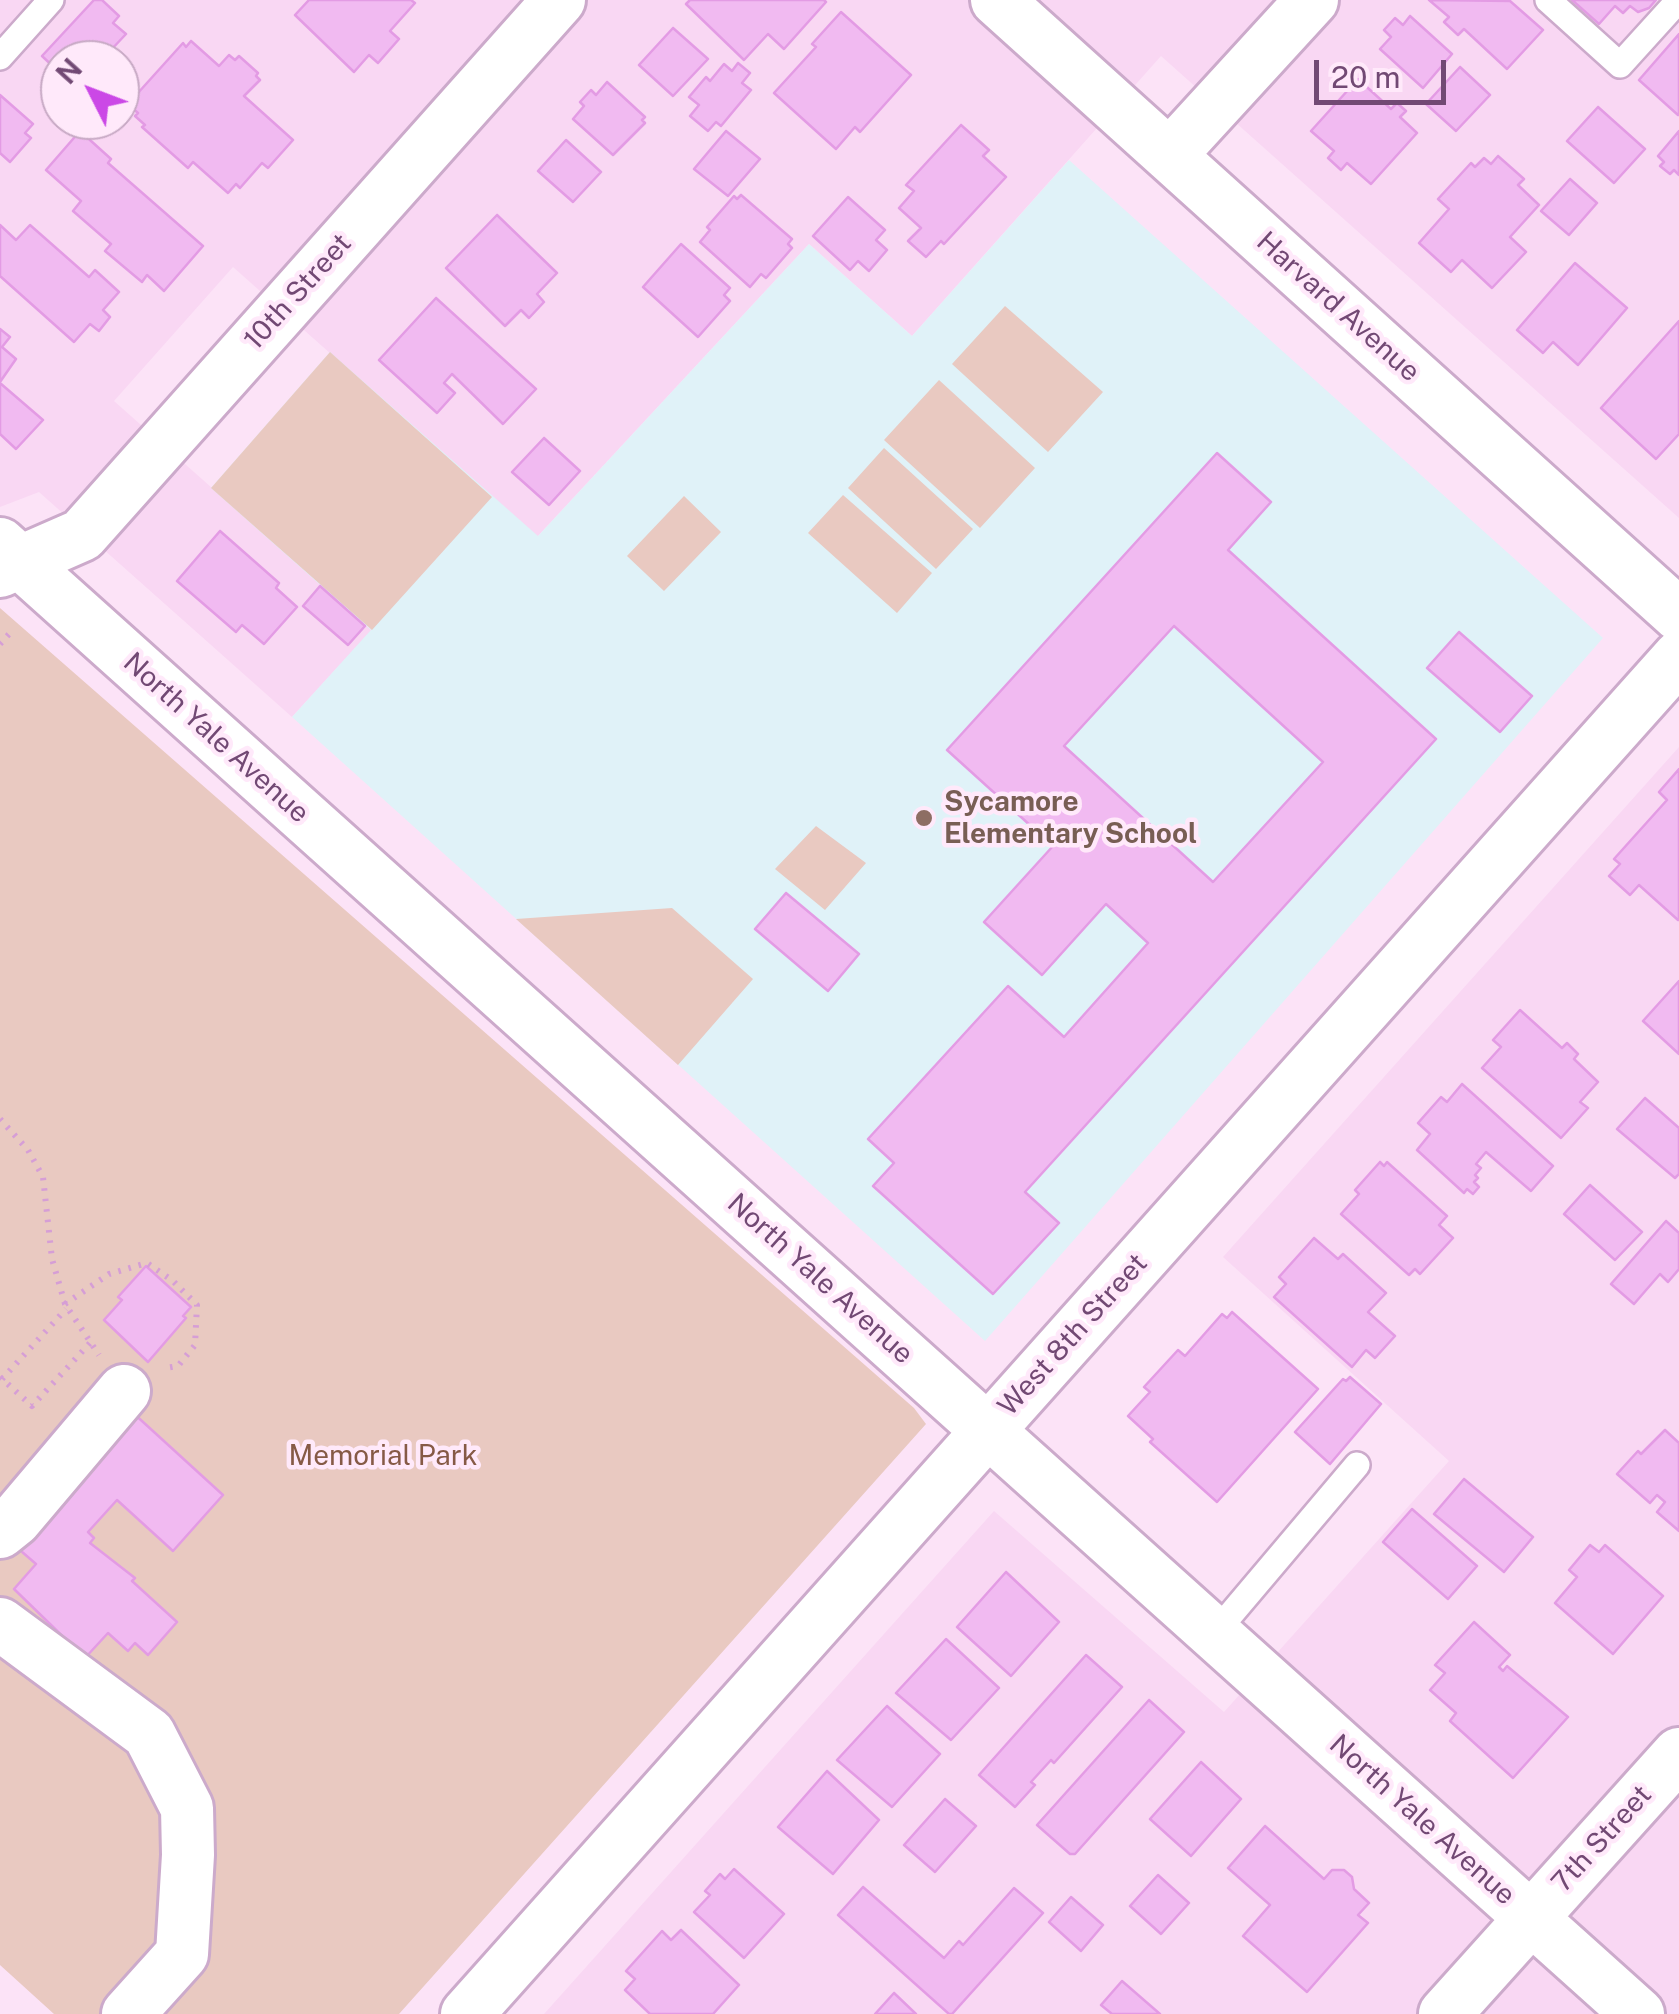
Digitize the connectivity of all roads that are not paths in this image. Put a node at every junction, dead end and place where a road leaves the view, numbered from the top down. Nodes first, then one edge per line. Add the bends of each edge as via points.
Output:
1 (51, 0) edge
2 (559, 0) edge
3 (996, 0) edge
4 (1312, 0) edge
5 (1548, 0) edge
6 (1679, 0) edge
7 (0, 57) edge
8 (1170, 155) junction
9 (7, 559) edge
10 (1679, 615) edge
11 (1679, 657) edge
12 (124, 1391) road end
13 (989, 1429) junction
14 (1357, 1466) dead end
15 (0, 1532) edge
16 (0, 1624) edge
17 (1215, 1633) junction
18 (1679, 1754) edge
19 (1532, 1918) junction
20 (128, 2014) edge
21 (467, 2014) edge
22 (1446, 2014) edge
23 (1638, 2014) edge

1 - 7 lane
2 - 9 street, 10th Street via 82,535
3 - 8 street, Harvard Avenue
4 - 8 street
5 - 6 lane via 1620,65
8 - 10 street, Harvard Avenue
9 - 13 street, North Yale Avenue
11 - 13 street, West 8th Street
12 - 15 street
13 - 17 street, North Yale Avenue
13 - 21 street, West 8th Street
14 - 17 lane
16 - 20 street via 149,1734 187,1808 182,1954
17 - 19 street, North Yale Avenue
18 - 19 street, 7th Street
19 - 22 street, 7th Street
19 - 23 street, North Yale Avenue

